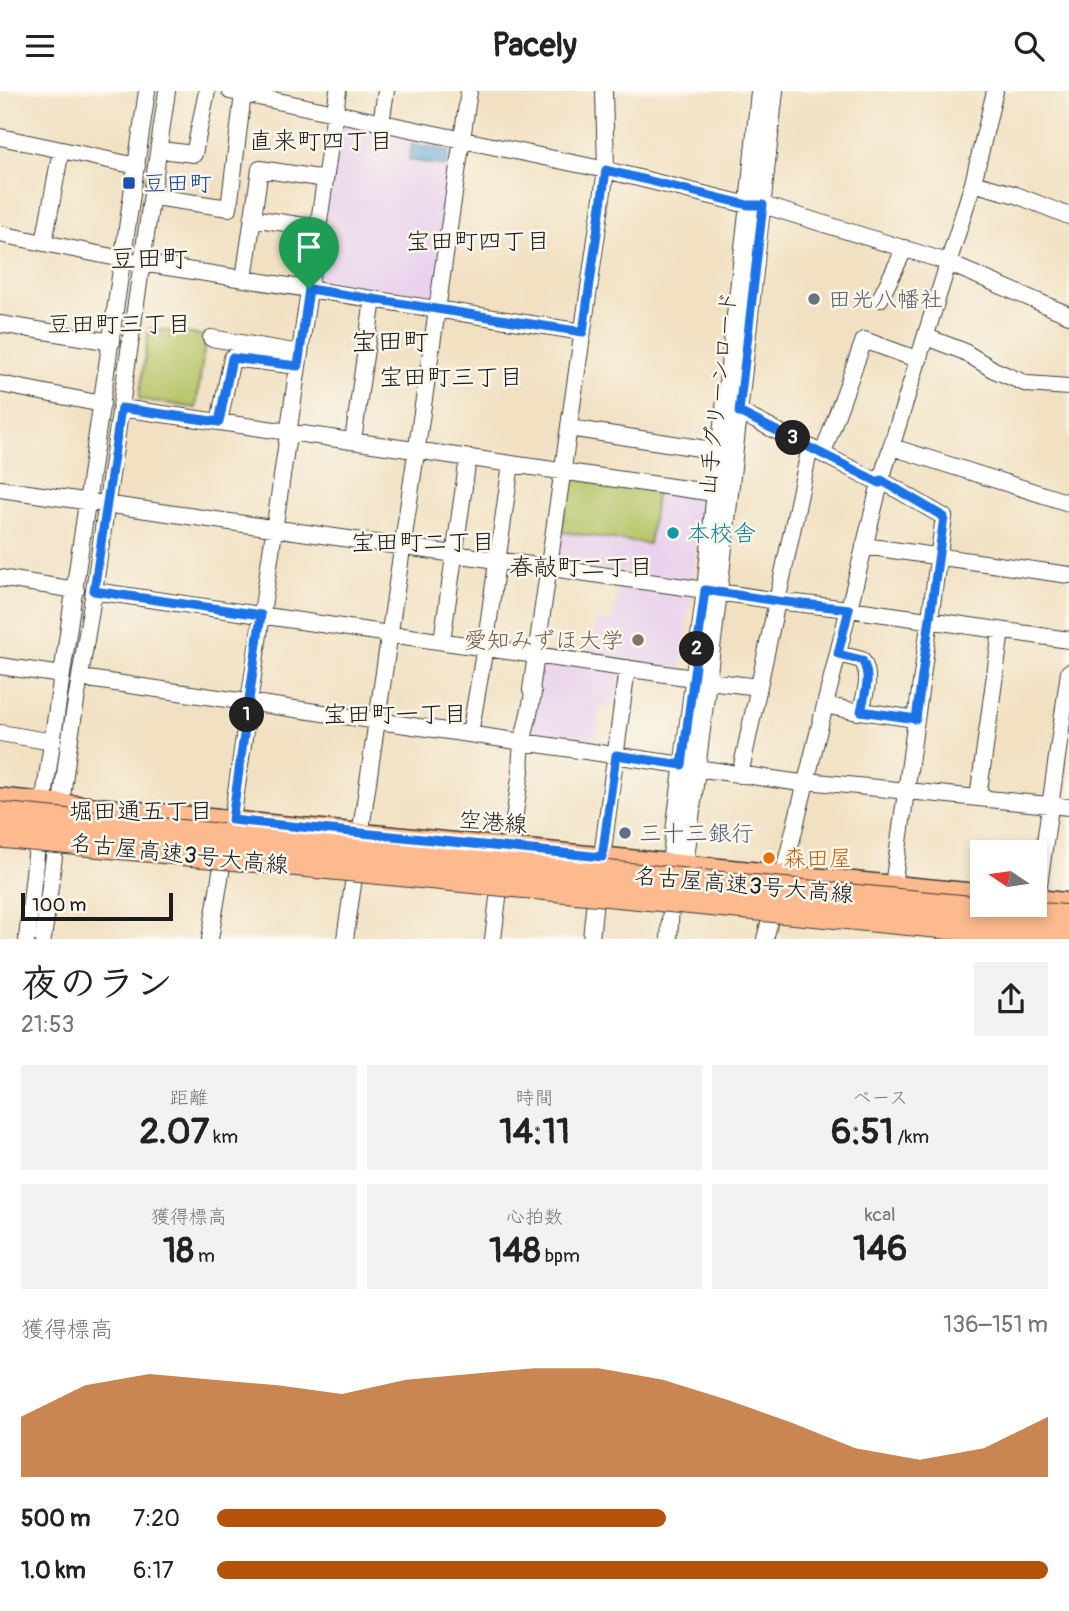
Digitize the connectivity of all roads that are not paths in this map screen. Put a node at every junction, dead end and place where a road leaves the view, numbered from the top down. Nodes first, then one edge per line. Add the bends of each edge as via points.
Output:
1 (148, 91) edge
2 (167, 91) edge
3 (207, 91) edge
4 (338, 91) edge
5 (386, 91) edge
6 (469, 91) edge
7 (604, 91) edge
8 (759, 91) edge
9 (775, 91) edge
10 (995, 91) edge
11 (237, 92) edge
12 (335, 113) junction
13 (381, 123) junction
14 (0, 137) edge
15 (462, 141) junction
16 (61, 150) junction
17 (169, 151) dead end
18 (137, 166) junction
19 (606, 170) junction
20 (325, 179) junction
21 (973, 183) junction
22 (161, 198) dead end
23 (755, 205) junction
24 (1069, 216) edge
25 (252, 218) junction
26 (318, 228) junction
27 (0, 234) edge
28 (44, 243) junction
29 (905, 248) junction
30 (123, 260) junction
31 (142, 263) junction
32 (948, 264) junction
33 (244, 279) junction
34 (309, 289) junction
35 (373, 299) junction
36 (880, 299) dead end
37 (438, 309) junction
38 (1069, 315) edge
39 (0, 324) edge
40 (583, 332) junction
41 (926, 337) junction
42 (211, 338) dead end
43 (112, 342) junction
44 (299, 360) junction
45 (919, 360) junction
46 (0, 384) edge
47 (1069, 387) edge
48 (102, 404) junction
49 (121, 408) junction
50 (739, 412) junction
51 (219, 422) junction
52 (569, 428) junction
53 (288, 432) junction
54 (353, 441) junction
55 (892, 447) junction
56 (417, 450) junction
57 (817, 450) junction
58 (719, 451) junction
59 (468, 458) junction
60 (511, 464) junction
61 (563, 471) junction
62 (881, 482) junction
63 (0, 489) edge
64 (714, 493) junction
65 (88, 502) junction
66 (1069, 503) edge
67 (106, 505) junction
68 (274, 529) junction
69 (864, 546) junction
70 (403, 547) junction
71 (454, 554) junction
72 (939, 557) junction
73 (498, 560) junction
74 (549, 568) junction
75 (1069, 575) edge
76 (0, 578) edge
77 (76, 590) junction
78 (94, 591) junction
79 (712, 591) junction
80 (777, 601) junction
81 (849, 609) junction
82 (261, 615) junction
83 (930, 621) junction
84 (1002, 631) junction
85 (390, 634) junction
86 (1069, 640) edge
87 (442, 641) junction
88 (485, 647) junction
89 (536, 654) junction
90 (838, 654) junction
91 (0, 666) edge
92 (626, 668) junction
93 (1069, 672) edge
94 (62, 675) junction
95 (80, 678) junction
96 (701, 680) junction
97 (759, 687) junction
98 (249, 703) junction
99 (825, 705) junction
100 (861, 711) junction
101 (916, 719) junction
102 (378, 722) junction
103 (0, 733) edge
104 (470, 734) junction
105 (524, 741) junction
106 (53, 742) junction
107 (616, 755) junction
108 (689, 767) junction
109 (740, 775) junction
110 (807, 781) junction
111 (907, 792) junction
112 (0, 798) edge
113 (978, 798) junction
114 (52, 803) junction
115 (1050, 806) junction
116 (1069, 807) edge
117 (0, 814) edge
118 (232, 820) junction
119 (0, 827) edge
120 (361, 834) junction
121 (0, 836) edge
122 (1045, 840) edge
123 (0, 843) edge
124 (46, 847) junction
125 (510, 848) junction
126 (602, 857) junction
127 (677, 864) junction
128 (222, 866) junction
129 (783, 875) junction
130 (353, 877) junction
131 (893, 887) junction
132 (499, 890) junction
133 (970, 893) edge
134 (607, 900) junction
135 (1047, 900) edge
136 (1069, 902) edge
137 (671, 906) junction
138 (771, 916) junction
139 (1069, 917) edge
140 (888, 934) edge
141 (27, 939) edge
142 (43, 939) edge
143 (210, 939) edge
144 (345, 939) edge
145 (494, 939) edge
146 (591, 939) edge
147 (669, 939) edge
148 (765, 939) edge
149 (1007, 939) edge
150 (1069, 939) edge

1 - 18 street
2 - 31 street
3 - 17 street via 194,154
4 - 12 street
5 - 13 street
6 - 15 street
7 - 19 street
8 - 23 street, 山手グリーンロード
9 - 23 street, 山手グリーンロード
10 - 21 street
11 - 12 street
11 - 22 street via 229,208
12 - 13 street
12 - 20 street
13 - 15 street
14 - 16 street
15 - 19 street
15 - 37 street
16 - 18 street
16 - 28 street
18 - 30 street
19 - 23 street
19 - 40 street
20 - 25 street via 260,169
20 - 26 street
21 - 24 street
21 - 32 street
23 - 29 street
23 - 50 street, 山手グリーンロード
23 - 58 street, 山手グリーンロード
25 - 26 street
25 - 33 street
26 - 34 street
27 - 28 street
28 - 30 street
29 - 32 street
29 - 36 street
30 - 31 street
30 - 43 street
31 - 33 street
31 - 49 street
32 - 38 street
32 - 41 street
33 - 34 street
34 - 35 street
34 - 44 street
35 - 37 street
35 - 54 street
37 - 40 street
37 - 56 street
39 - 43 street
40 - 52 street
41 - 45 street
41 - 47 street via 1027,384
42 - 44 street
43 - 48 street
44 - 51 street via 232,358
44 - 53 street
45 - 55 street
45 - 57 street via 864,340
46 - 48 street
48 - 65 street
49 - 51 street
49 - 67 street
50 - 57 street
50 - 79 street, 山手グリーンロード
51 - 53 street
52 - 58 street
52 - 61 street
53 - 54 street
53 - 68 street
54 - 56 street
55 - 62 street
55 - 66 street
56 - 59 street
56 - 70 street
57 - 62 street
57 - 80 street
58 - 64 street, 山手グリーンロード
59 - 60 street
59 - 71 street
60 - 61 street
60 - 73 street
61 - 64 street
61 - 74 street
62 - 69 street
62 - 72 street via 944,517
63 - 65 street
64 - 79 street, 山手グリーンロード
65 - 67 street
65 - 77 street
67 - 68 street
67 - 78 street
68 - 70 street
68 - 82 street
69 - 72 street
69 - 81 street
70 - 71 street
70 - 85 street
71 - 73 street
71 - 87 street
72 - 75 street
72 - 83 street
73 - 74 street
73 - 88 street
74 - 79 street
74 - 89 street
76 - 77 street
77 - 94 street
78 - 82 street
78 - 95 street
79 - 80 street
79 - 96 street, 山手グリーンロード
80 - 81 street
80 - 97 street
81 - 83 street
81 - 90 street
82 - 85 street
82 - 98 street
83 - 84 street
83 - 101 street
84 - 86 street
84 - 113 street
85 - 87 street
85 - 102 street
87 - 88 street
88 - 89 street
88 - 104 street
89 - 92 street
89 - 105 street
90 - 99 street
90 - 100 street via 862,660 866,667
91 - 94 street
92 - 96 street
92 - 107 street
93 - 115 street
94 - 106 street
95 - 98 street
95 - 114 street via 69,744
96 - 97 street
96 - 108 street, 山手グリーンロード
97 - 109 street
98 - 102 street
98 - 118 street
99 - 100 street
99 - 110 street
100 - 101 street
101 - 111 street
102 - 104 street
102 - 120 street
103 - 106 street
104 - 105 street
105 - 107 street
105 - 125 street
106 - 114 street
107 - 108 street
107 - 126 street
108 - 109 street
108 - 127 street, 山手グリーンロード
109 - 110 street
110 - 111 street
110 - 129 street
111 - 113 street
111 - 131 street
112 - 114 main road, 空港線
113 - 115 street
114 - 118 main road, 空港線
114 - 124 street
115 - 116 street
115 - 122 street
117 - 139 highway, 名古屋高速3号大高線, bridge
118 - 120 main road, 空港線
119 - 134 highway, bridge via 426,866
120 - 125 main road, 空港線
120 - 130 street
121 - 150 highway, 名古屋高速3号大高線, bridge
123 - 124 main road
124 - 128 main road
124 - 141 street
124 - 142 street
125 - 126 main road, 空港線
126 - 127 main road, 空港線
127 - 129 main road, 空港線
127 - 137 street, 山手グリーンロード
128 - 130 main road
128 - 143 street
129 - 131 main road, 空港線
130 - 132 main road
130 - 144 street
131 - 133 main road, 空港線
132 - 134 main road
132 - 145 street
134 - 137 main road
134 - 146 street
135 - 136 main road
137 - 138 main road
137 - 147 street, 山手グリーンロード
138 - 140 main road
138 - 148 street
140 - 149 main road

